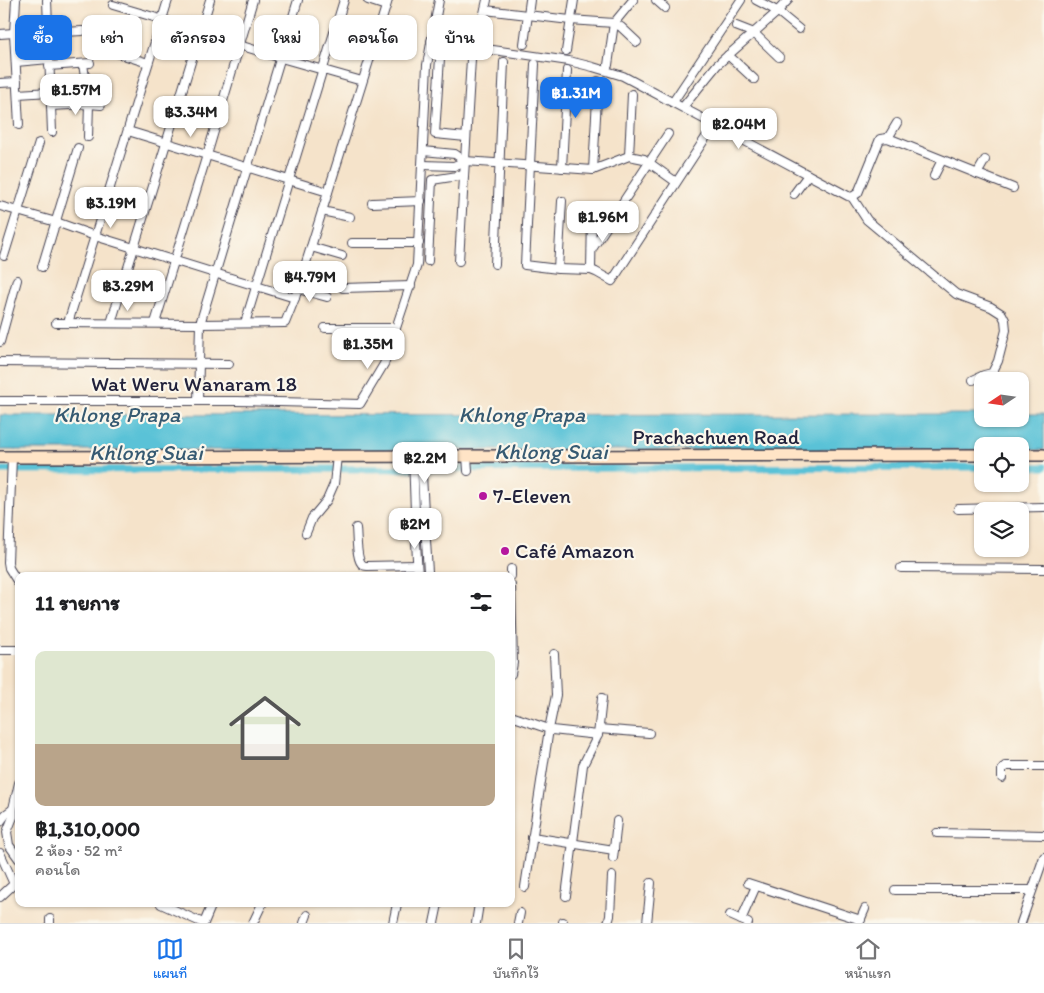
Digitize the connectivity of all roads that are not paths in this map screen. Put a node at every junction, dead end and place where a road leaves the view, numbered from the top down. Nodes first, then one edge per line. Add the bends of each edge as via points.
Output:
1 (16, 0) edge
2 (47, 0) edge
3 (168, 0) edge
4 (210, 0) edge
5 (253, 0) edge
6 (298, 0) edge
7 (344, 0) edge
8 (368, 0) edge
9 (439, 0) edge
10 (487, 0) edge
11 (530, 0) edge
12 (574, 0) edge
13 (632, 0) edge
14 (656, 0) edge
15 (741, 0) edge
16 (756, 0) edge
17 (788, 0) edge
18 (387, 3) edge
19 (113, 5) dead end
20 (665, 8) dead end
21 (485, 10) junction
22 (778, 11) junction
23 (47, 15) edge
24 (164, 15) edge
25 (206, 15) edge
26 (294, 15) edge
27 (436, 15) edge
28 (484, 15) edge
29 (529, 15) junction
30 (152, 17) edge
31 (570, 20) junction
32 (614, 23) junction
33 (736, 26) dead end
34 (244, 29) edge
35 (799, 29) dead end
36 (72, 31) edge
37 (82, 31) dead end
38 (14, 33) junction
39 (0, 34) edge
40 (754, 34) junction
41 (637, 42) dead end
42 (524, 44) dead end
43 (493, 50) edge
44 (152, 51) edge
45 (566, 51) dead end
46 (728, 55) junction
47 (779, 57) dead end
48 (49, 60) edge
49 (139, 60) edge
50 (192, 60) edge
51 (235, 60) edge
52 (280, 60) edge
53 (288, 60) edge
54 (428, 60) edge
55 (440, 60) edge
56 (471, 60) edge
57 (16, 62) junction
58 (504, 62) dead end
59 (49, 63) junction
60 (148, 63) junction
61 (535, 64) dead end
62 (608, 65) dead end
63 (322, 70) junction
64 (567, 70) dead end
65 (754, 79) dead end
66 (362, 81) junction
67 (598, 81) dead end
68 (17, 82) junction
69 (0, 83) edge
70 (50, 92) junction
71 (18, 94) junction
72 (632, 94) dead end
73 (673, 102) junction
74 (89, 104) junction
75 (101, 105) dead end
76 (51, 106) junction
77 (683, 107) junction
78 (897, 123) dead end
79 (19, 125) dead end
80 (128, 130) junction
81 (52, 132) dead end
82 (668, 134) dead end
83 (708, 134) dead end
84 (88, 137) dead end
85 (466, 138) junction
86 (888, 138) junction
87 (39, 143) dead end
88 (167, 143) junction
89 (78, 148) dead end
90 (423, 152) junction
91 (207, 155) junction
92 (629, 156) junction
93 (985, 160) dead end
94 (465, 161) junction
95 (649, 162) junction
96 (499, 164) junction
97 (422, 165) junction
98 (530, 166) junction
99 (247, 168) junction
100 (562, 168) junction
101 (593, 170) junction
102 (976, 174) junction
103 (464, 175) junction
104 (808, 175) junction
105 (288, 180) junction
106 (676, 182) junction
107 (1013, 188) dead end
108 (328, 192) junction
109 (794, 194) dead end
110 (852, 197) junction
111 (421, 201) junction
112 (562, 201) dead end
113 (372, 203) dead end
114 (0, 206) edge
115 (322, 211) junction
116 (18, 212) junction
117 (592, 214) dead end
118 (350, 217) dead end
119 (56, 222) junction
120 (95, 236) junction
121 (352, 243) dead end
122 (418, 243) junction
123 (311, 247) junction
124 (134, 248) junction
125 (592, 250) junction
126 (4, 256) dead end
127 (342, 256) dead end
128 (174, 260) junction
129 (428, 261) dead end
130 (459, 261) dead end
131 (495, 264) dead end
132 (42, 267) dead end
133 (558, 269) junction
134 (591, 270) junction
135 (215, 273) junction
136 (17, 280) dead end
137 (256, 285) junction
138 (411, 286) junction
139 (343, 288) dead end
140 (298, 289) junction
141 (327, 297) dead end
142 (296, 298) junction
143 (3, 321) edge
144 (56, 323) dead end
145 (68, 323) junction
146 (112, 323) junction
147 (245, 323) junction
148 (155, 324) junction
149 (200, 324) junction
150 (325, 328) dead end
151 (396, 328) junction
152 (0, 342) edge
153 (0, 362) edge
154 (198, 364) junction
155 (230, 364) dead end
156 (973, 380) dead end
157 (0, 401) edge
158 (198, 401) junction
159 (974, 455) edge
160 (1029, 455) edge
161 (1044, 455) edge
162 (337, 456) junction
163 (417, 456) junction
164 (467, 458) junction
165 (8, 464) edge
166 (468, 471) dead end
167 (1044, 508) edge
168 (958, 509) dead end
169 (415, 512) dead end
170 (424, 512) dead end
171 (415, 525) dead end
172 (425, 525) dead end
173 (356, 528) dead end
174 (306, 533) dead end
175 (416, 565) junction
176 (901, 568) dead end
177 (1044, 569) edge
178 (417, 572) edge
179 (428, 572) edge
180 (15, 577) edge
181 (0, 650) edge
182 (15, 650) edge
183 (554, 654) dead end
184 (602, 698) dead end
185 (515, 717) edge
186 (549, 729) junction
187 (598, 732) junction
188 (649, 733) dead end
189 (1044, 766) edge
190 (1002, 778) dead end
191 (15, 804) edge
192 (13, 809) junction
193 (617, 821) dead end
194 (0, 822) edge
195 (937, 833) dead end
196 (1044, 835) edge
197 (532, 837) junction
198 (573, 844) junction
199 (0, 853) edge
200 (15, 854) edge
201 (1044, 857) edge
202 (612, 876) dead end
203 (15, 881) edge
204 (1040, 881) edge
205 (651, 883) dead end
206 (15, 884) edge
207 (525, 888) dead end
208 (895, 890) dead end
209 (1032, 890) junction
210 (566, 896) dead end
211 (0, 897) edge
212 (168, 907) edge
213 (211, 907) edge
214 (261, 907) edge
215 (396, 907) edge
216 (437, 907) edge
217 (479, 907) edge
218 (865, 909) dead end
219 (520, 913) dead end
220 (307, 915) dead end
221 (730, 916) dead end
222 (744, 921) edge
223 (860, 921) edge
224 (204, 923) edge
225 (253, 923) edge
226 (304, 923) edge
227 (393, 923) edge
228 (434, 923) edge
229 (476, 923) edge
230 (518, 923) edge
231 (608, 923) edge
232 (647, 923) edge
233 (1021, 923) edge

1 - 38 street
2 - 23 street
3 - 24 street
4 - 25 street
5 - 34 street
6 - 26 street
7 - 63 street
8 - 18 street
9 - 27 street, Wat Weru Wanaram 18
10 - 21 street
11 - 29 street
12 - 31 street
13 - 32 street
14 - 20 street
15 - 73 street
16 - 22 street
17 - 22 street
18 - 66 street
19 - 30 street
21 - 28 street
21 - 29 street
22 - 35 street
22 - 40 street
29 - 31 street
29 - 42 street
31 - 32 street
31 - 45 street
32 - 41 street
32 - 62 street
33 - 40 street
36 - 37 street
38 - 39 street
38 - 57 street
40 - 46 street
40 - 47 street
43 - 73 street via 593,67 623,76
44 - 60 street
46 - 65 street
46 - 77 street
48 - 59 street
49 - 60 street
50 - 88 street
51 - 91 street
52 - 99 street
53 - 63 street
54 - 90 street, Wat Weru Wanaram 18
55 - 85 street via 435,134
56 - 85 street
57 - 59 street
57 - 68 street
58 - 96 street
59 - 70 street
59 - 74 street via 86,64
60 - 80 street
61 - 98 street
63 - 66 street
63 - 105 street
64 - 100 street
66 - 108 street
67 - 101 street
68 - 69 street
68 - 71 street
70 - 71 street
70 - 76 street
71 - 79 street
72 - 92 street
73 - 77 street
74 - 75 street
74 - 76 street
74 - 84 street
76 - 81 street
77 - 104 street
78 - 86 street
80 - 88 street
80 - 120 street
82 - 95 street
83 - 106 street
85 - 94 street
86 - 102 street via 938,169
86 - 110 street via 880,139 858,194
87 - 116 street
88 - 91 street
88 - 124 street
89 - 119 street
90 - 94 street via 455,154
90 - 97 street, Wat Weru Wanaram 18
91 - 99 street
91 - 128 street
92 - 95 street
92 - 101 street
93 - 102 street
94 - 96 street
94 - 97 street via 454,166
94 - 103 street
95 - 106 street
95 - 125 street
96 - 98 street
96 - 131 street
97 - 111 street, Wat Weru Wanaram 18
98 - 100 street
98 - 133 street via 524,265
99 - 105 street
99 - 135 street
100 - 101 street
102 - 107 street
103 - 129 street via 432,180
103 - 130 street
104 - 109 street
104 - 110 street
105 - 108 street
105 - 137 street
106 - 134 street via 612,281
108 - 115 street
110 - 156 street via 867,220 956,294 1002,314 1006,330 998,361 992,373
111 - 113 street
111 - 122 street, Wat Weru Wanaram 18
112 - 133 street
114 - 116 street
115 - 118 street
115 - 123 street
116 - 119 street
116 - 126 street
117 - 125 street
119 - 120 street
119 - 132 street
120 - 124 street
120 - 145 street
121 - 122 street
122 - 138 street, Wat Weru Wanaram 18 via 418,265
123 - 127 street
123 - 140 street
124 - 128 street
124 - 146 street
125 - 134 street
128 - 135 street
128 - 148 street
133 - 134 street
135 - 137 street
135 - 149 street
136 - 143 street
137 - 142 street
137 - 147 street
138 - 139 street
138 - 151 street, Wat Weru Wanaram 18
140 - 141 street
140 - 142 street
142 - 147 street via 285,323
143 - 152 street
144 - 145 street
145 - 146 street
146 - 148 street
147 - 149 street
148 - 149 street
149 - 154 street
150 - 151 street
151 - 158 street, Wat Weru Wanaram 18 via 384,364 360,404
153 - 154 street
154 - 155 street
154 - 158 street
157 - 158 street, Wat Weru Wanaram 18
159 - 164 street, Prachachuen Road
160 - 161 street
162 - 163 street, Prachachuen Road
162 - 165 street, Prachachuen Road
162 - 174 street via 334,484
163 - 164 street, Prachachuen Road
163 - 169 street
163 - 170 street
164 - 166 street
165 - 180 street via 8,562
167 - 168 street
171 - 175 street
172 - 179 street
173 - 175 street via 358,556 363,565
175 - 178 street
176 - 177 street
181 - 182 street
183 - 186 street via 556,694
184 - 187 street
185 - 186 street
186 - 187 street
186 - 197 street
187 - 188 street
187 - 198 street via 583,765
189 - 190 street via 1005,766
191 - 192 street
192 - 194 street
192 - 200 street via 7,839
193 - 198 street via 613,854
195 - 196 street
197 - 198 street
197 - 207 street
198 - 210 street
199 - 203 street
201 - 204 street
202 - 231 street
204 - 209 street
205 - 232 street
206 - 211 street
208 - 209 street
209 - 233 street
212 - 224 street
213 - 224 street
214 - 225 street
215 - 227 street
216 - 228 street
217 - 229 street
218 - 223 street
219 - 230 street
220 - 226 street
221 - 222 street
222 - 223 street via 752,884

